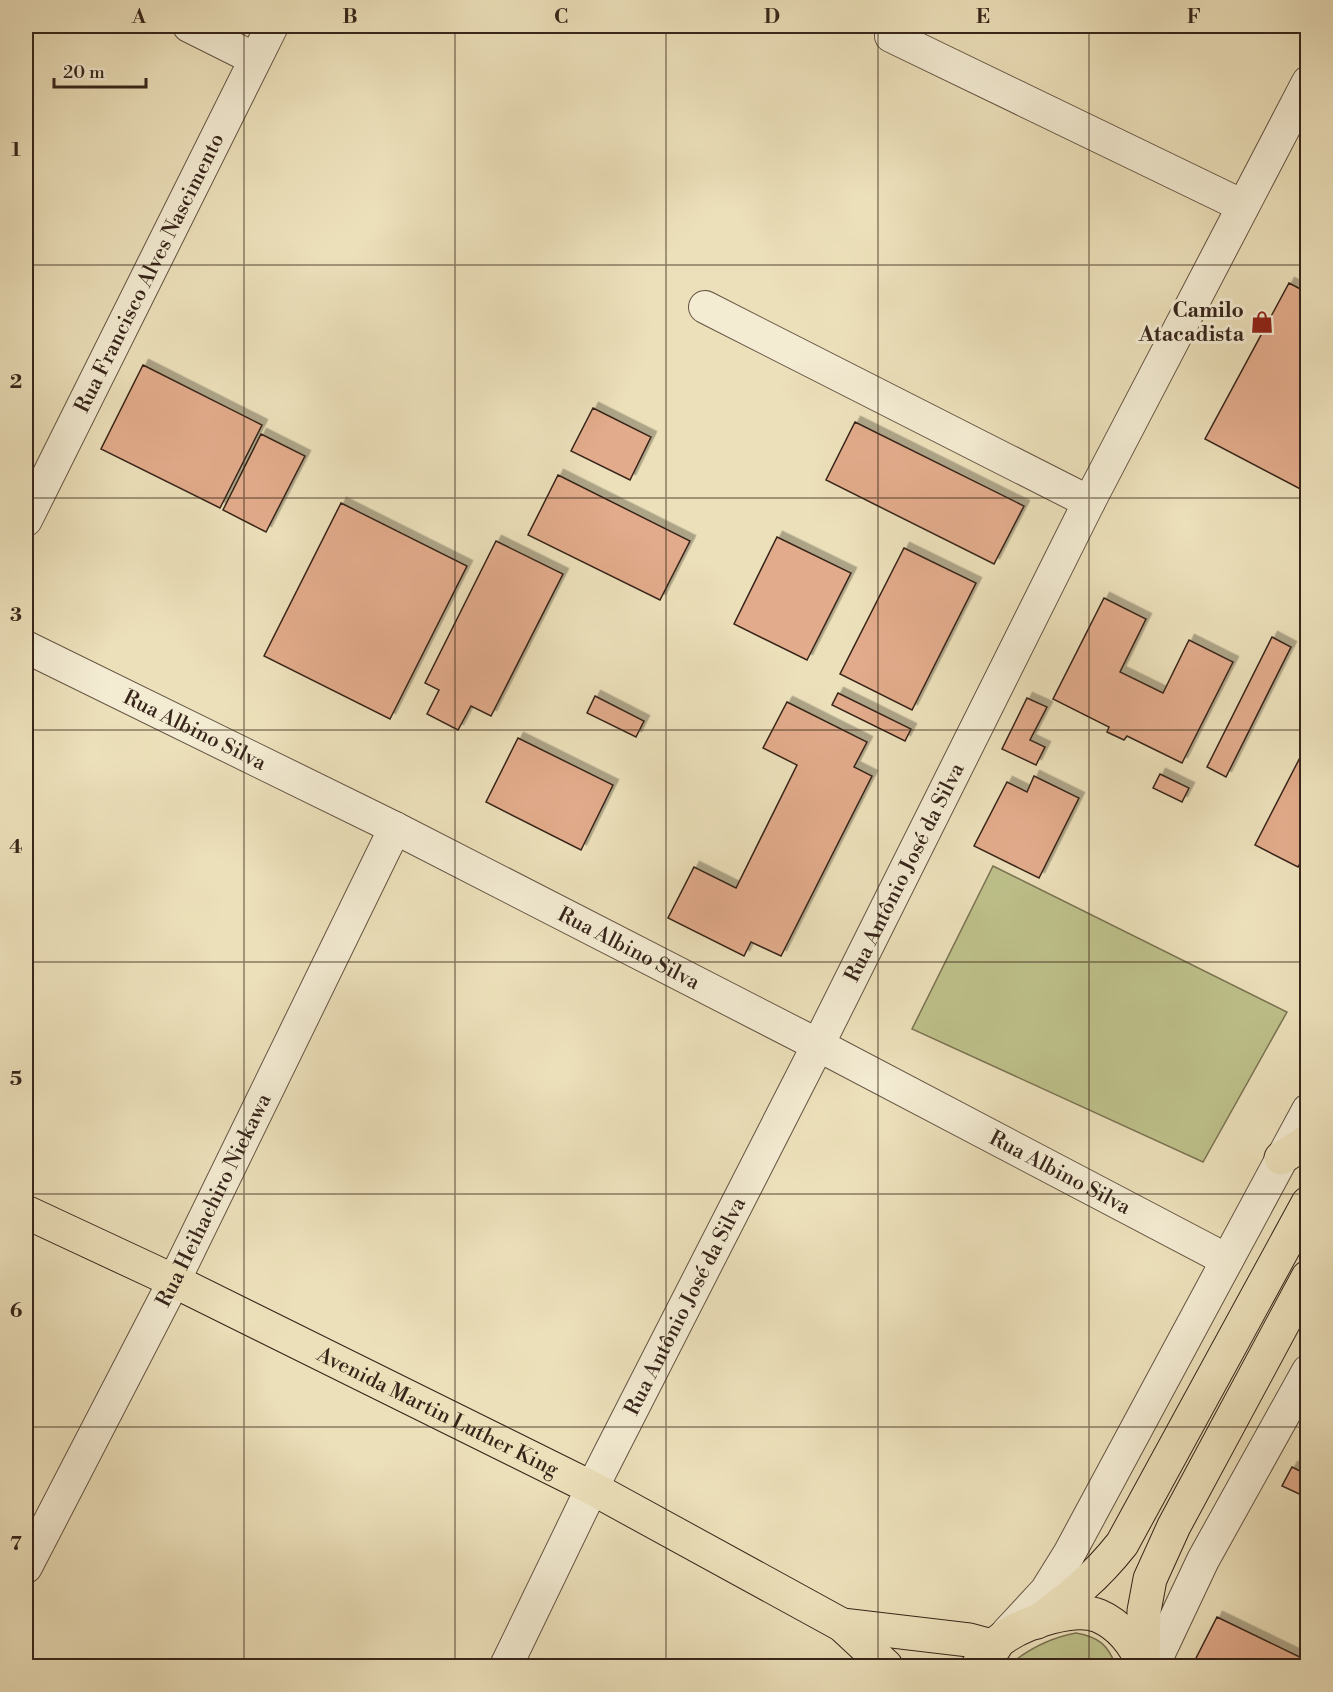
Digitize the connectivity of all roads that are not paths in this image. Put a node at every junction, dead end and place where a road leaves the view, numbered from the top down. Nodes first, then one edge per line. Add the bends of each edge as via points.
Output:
1 (189, 26) edge
2 (272, 26) edge
3 (891, 36) dead end
4 (255, 59) junction
5 (1308, 82) edge
6 (1243, 206) junction
7 (705, 307) dead end
8 (1089, 502) junction
9 (26, 520) edge
10 (26, 647) edge
11 (395, 828) junction
12 (818, 1045) junction
13 (1308, 1110) edge
14 (1294, 1150) edge
15 (1308, 1203) edge
16 (26, 1212) edge
17 (1227, 1260) junction
18 (174, 1281) junction
19 (1305, 1288) edge
20 (1308, 1371) edge
21 (591, 1488) junction
22 (26, 1567) edge
23 (1037, 1622) junction
24 (842, 1625) junction
25 (993, 1650) edge
26 (506, 1666) edge
27 (886, 1666) edge
28 (1147, 1666) edge

1 - 4 street
2 - 4 street, Rua Francisco Alves Nascimento
3 - 6 street
4 - 9 street, Rua Francisco Alves Nascimento
5 - 6 street, Rua Antônio José da Silva
6 - 8 street, Rua Antônio José da Silva
7 - 8 street
8 - 12 street, Rua Antônio José da Silva
10 - 11 street, Rua Albino Silva
11 - 12 street, Rua Albino Silva
11 - 18 street, Rua Heihachiro Niekawa
12 - 17 street, Rua Albino Silva
12 - 21 street, Rua Antônio José da Silva
13 - 14 street
14 - 17 street
15 - 23 main road via 1122,1544 1102,1570
16 - 18 main road, Avenida Martin Luther King
17 - 25 street via 1069,1554 1046,1591
18 - 21 main road, Avenida Martin Luther King
18 - 22 street, Rua Heihachiro Niekawa
19 - 28 main road via 1174,1526 1150,1579 1144,1611
20 - 28 street
21 - 24 main road, Avenida Martin Luther King
21 - 26 street, Rua Antônio José da Silva
23 - 25 main road
23 - 28 main road via 1082,1612 1098,1616 1128,1638
24 - 25 main road via 969,1640
24 - 27 main road

